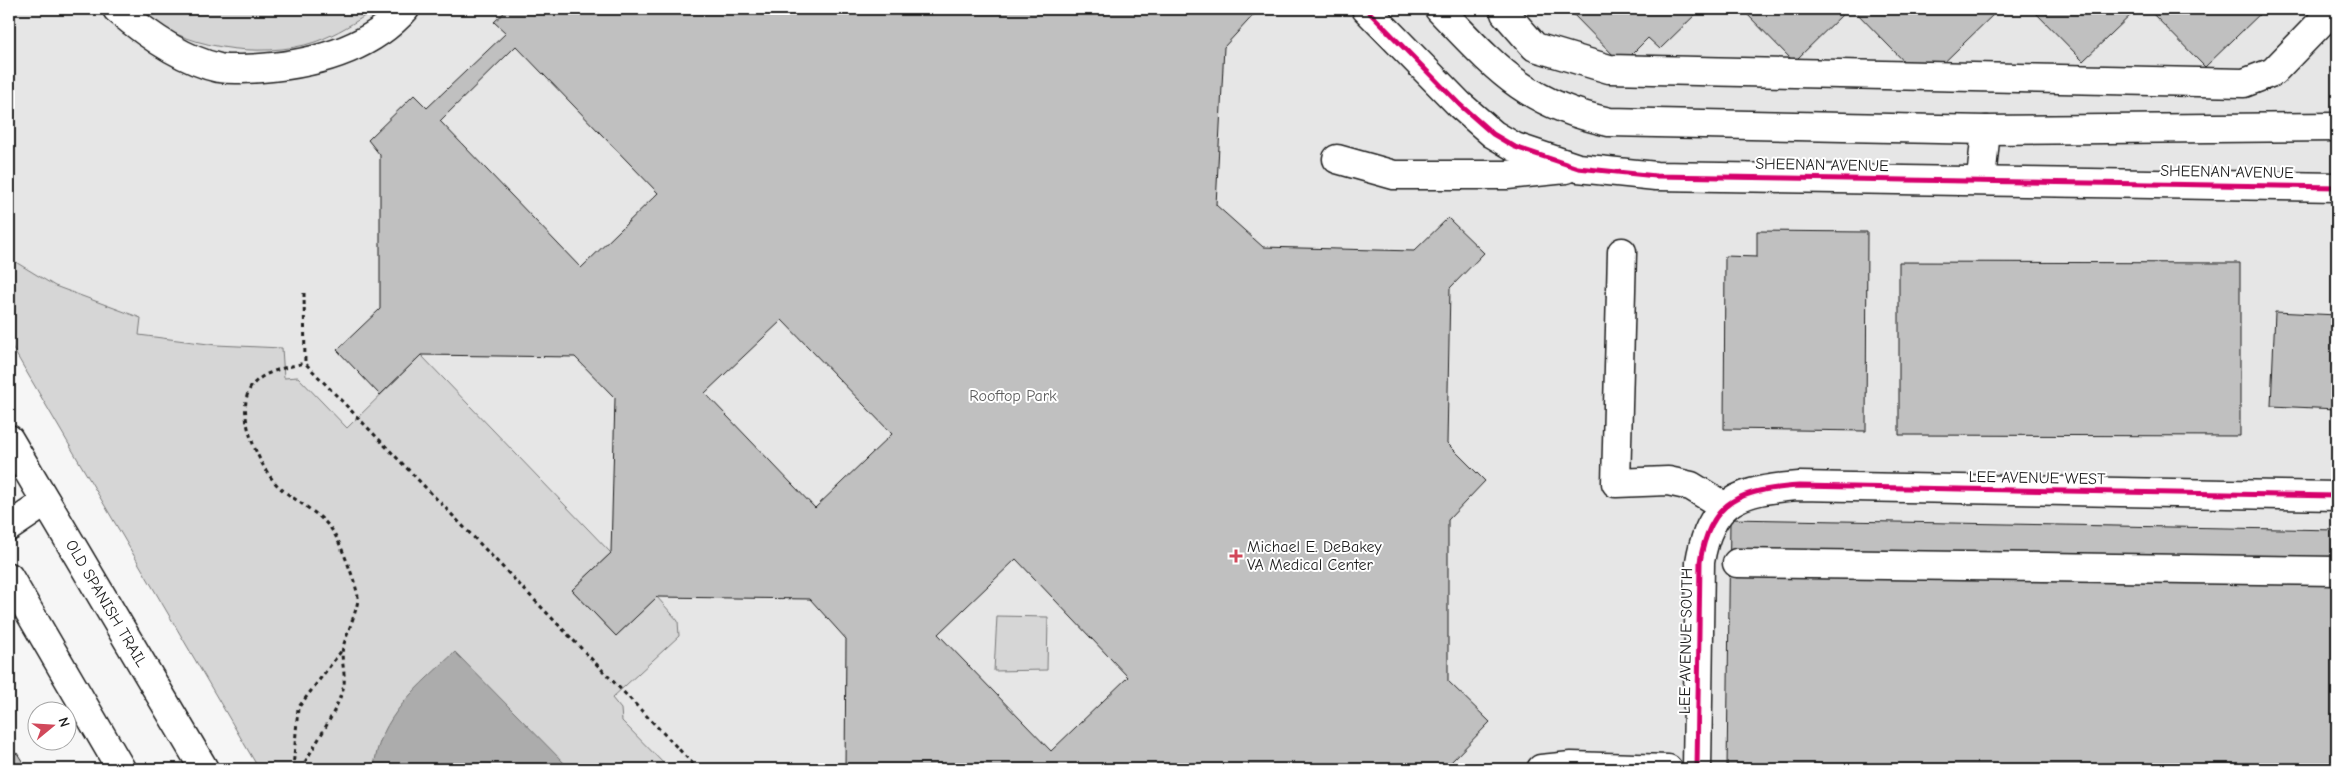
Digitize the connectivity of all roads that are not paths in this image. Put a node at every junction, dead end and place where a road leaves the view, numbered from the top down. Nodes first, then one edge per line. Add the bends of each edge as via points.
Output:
1 (117, 9) edge
2 (405, 9) edge
3 (1366, 9) edge
4 (1439, 9) edge
5 (1504, 9) edge
6 (2334, 9) edge
7 (2337, 127) edge
8 (1986, 130) junction
9 (1337, 159) dead end
10 (1578, 168) junction
11 (1982, 180) junction
12 (2337, 187) edge
13 (1622, 252) dead end
14 (9, 439) edge
15 (2337, 496) edge
16 (46, 502) junction
17 (1731, 502) junction
18 (9, 527) edge
19 (1737, 563) dead end
20 (2337, 571) edge
21 (9, 577) edge
22 (121, 769) edge
23 (204, 769) edge
24 (1540, 769) edge
25 (1668, 769) edge
26 (1697, 769) edge

1 - 2 street via 146,33 176,51 218,68 241,69 331,57 362,43 396,20
3 - 10 street, SHEENAN AVENUE via 1493,134 1515,147
4 - 8 street via 1519,86 1540,99 1585,117 1636,123
5 - 6 street via 1536,47 1609,69 2244,83 2273,72
7 - 8 street
8 - 11 street
9 - 10 street via 1394,175 1506,175
10 - 11 street, SHEENAN AVENUE via 1656,176
11 - 12 street, SHEENAN AVENUE
13 - 17 street via 1616,483 1668,481 1691,486
14 - 16 street, OLD SPANISH TRAIL
15 - 17 street, LEE AVENUE WEST via 1799,486 1770,488
16 - 18 street
16 - 23 street, OLD SPANISH TRAIL
17 - 26 street, LEE AVENUE SOUTH via 1710,523 1700,562
19 - 20 street
21 - 22 street
24 - 25 street via 1555,766

